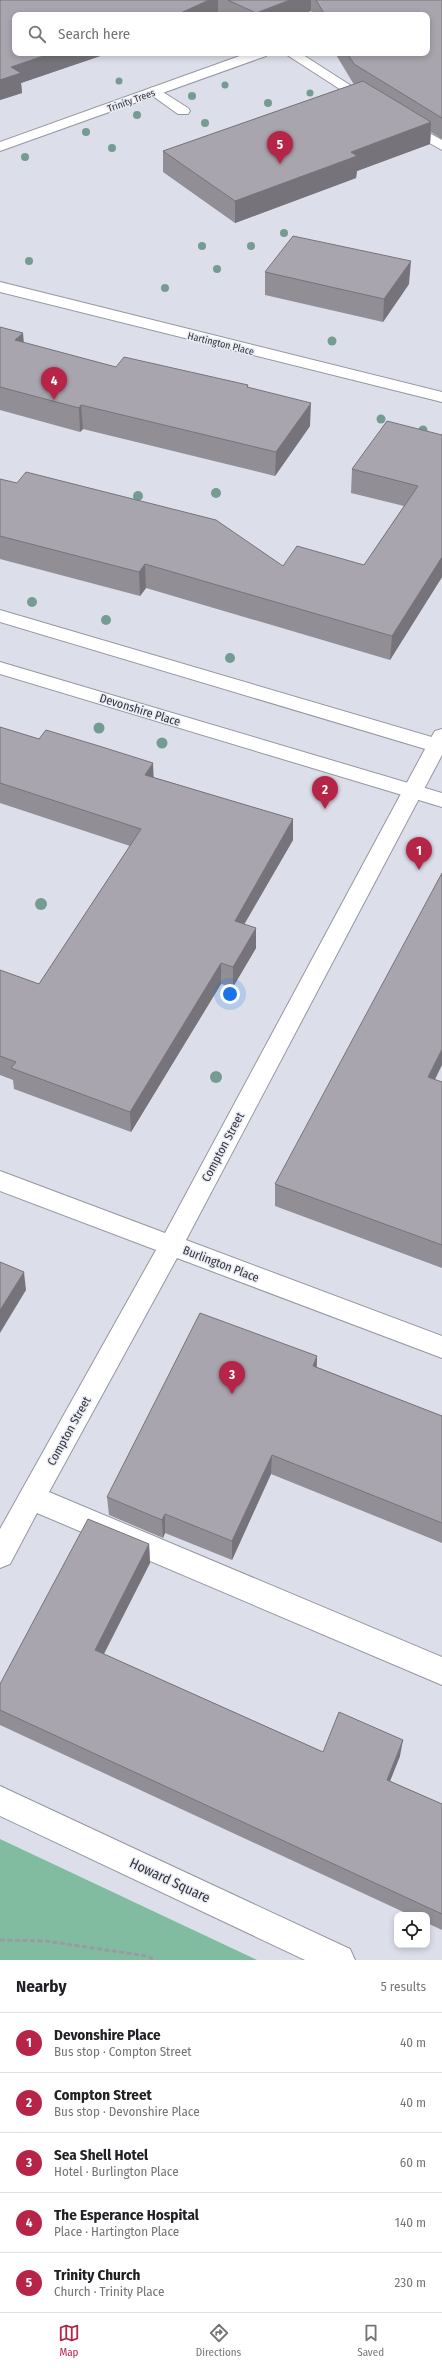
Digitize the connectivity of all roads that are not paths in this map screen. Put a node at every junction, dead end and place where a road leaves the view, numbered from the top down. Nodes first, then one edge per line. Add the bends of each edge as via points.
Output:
1 (253, 56) edge
2 (296, 56) edge
3 (155, 91) junction
4 (183, 110) dead end
5 (442, 146) edge
6 (0, 147) edge
7 (0, 287) edge
8 (442, 397) edge
9 (0, 616) edge
10 (0, 668) edge
11 (440, 743) edge
12 (412, 791) junction
13 (442, 800) edge
14 (0, 1181) edge
15 (171, 1245) junction
16 (442, 1347) edge
17 (32, 1498) junction
18 (0, 1555) edge
19 (442, 1671) edge
20 (0, 1801) edge
21 (340, 1960) edge

1 - 3 street, Trinity Trees
2 - 5 street
3 - 4 street
3 - 6 street, Trinity Trees
7 - 8 street, Hartington Place
9 - 11 street
10 - 12 street, Devonshire Place
11 - 12 street, Compton Street
12 - 13 street, Devonshire Place
12 - 15 street, Compton Street
14 - 15 street, Burlington Place
15 - 16 street, Burlington Place
15 - 17 street, Compton Street
17 - 18 street, Compton Street
17 - 19 street
20 - 21 street, Howard Square

